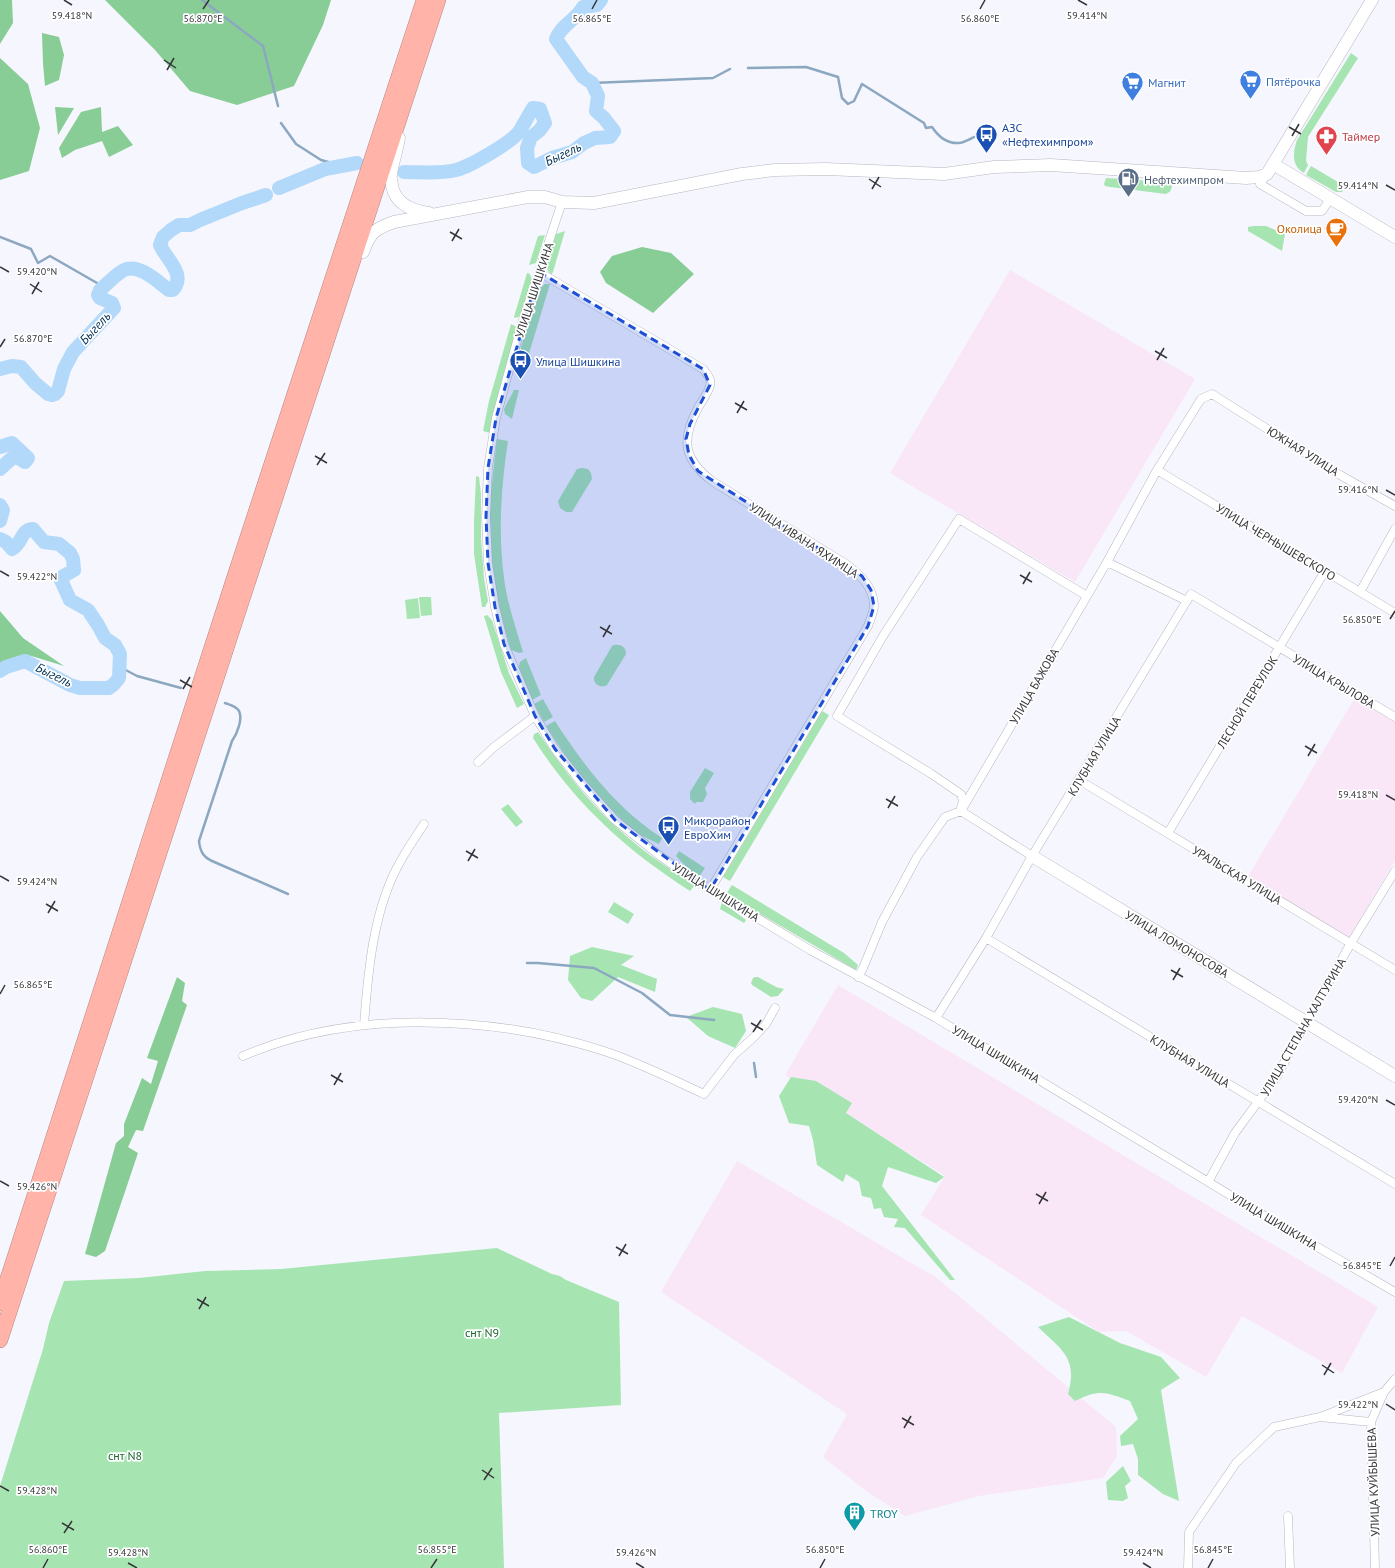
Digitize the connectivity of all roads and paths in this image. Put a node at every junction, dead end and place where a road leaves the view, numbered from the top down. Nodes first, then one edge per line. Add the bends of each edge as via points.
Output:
1 (424, 0) edge
2 (438, 0) edge
3 (1372, 0) edge
4 (412, 81) junction
5 (1266, 174) junction
6 (1330, 199) junction
7 (562, 202) junction
8 (441, 214) junction
9 (1395, 237) edge
10 (539, 272) junction
11 (341, 299) junction
12 (1212, 394) joint
13 (1157, 470) junction
14 (1395, 506) edge
15 (1395, 529) edge
16 (1107, 562) junction
17 (1325, 571) junction
18 (1360, 592) junction
19 (1087, 596) junction
20 (1189, 598) junction
21 (1395, 613) edge
22 (1280, 648) junction
23 (535, 716) junction
24 (1395, 717) edge
25 (478, 762) dead end
26 (1079, 780) junction
27 (961, 811) junction
28 (424, 824) dead end
29 (1168, 833) junction
30 (1032, 856) junction
31 (1395, 871) edge
32 (710, 890) junction
33 (986, 938) junction
34 (1351, 943) junction
35 (1395, 970) edge
36 (858, 977) junction
37 (775, 1008) dead end
38 (936, 1018) junction
39 (1306, 1022) junction
40 (364, 1025) junction
41 (243, 1056) dead end
42 (1395, 1076) edge
43 (1259, 1102) junction
44 (1208, 1182) junction
45 (1395, 1184) edge
46 (1395, 1292) edge
47 (0, 1302) edge
48 (0, 1340) edge
49 (1395, 1379) edge
50 (1384, 1392) junction
51 (1320, 1417) junction
52 (1371, 1422) junction
53 (1288, 1516) dead end
54 (1188, 1568) edge
55 (1290, 1568) edge
56 (1376, 1568) edge

1 - 47 highway
2 - 4 highway
3 - 5 street
4 - 8 street via 390,176 393,191 398,200 407,207 418,212
4 - 11 highway
5 - 6 street
5 - 6 street via 1306,211 1322,211
5 - 7 street via 1246,178 1051,165 994,167 944,174 826,168 775,170 594,203
6 - 9 street
7 - 8 street via 545,197 528,197
7 - 10 street, УЛИЦА ШИШКИНА
8 - 11 street via 394,222 374,231
10 - 23 street, УЛИЦА ШИШКИНА via 496,418 488,468 486,517 488,563 495,608 504,644
10 - 32 street, УЛИЦА ИВАНА ЯХИМЦА via 703,369 710,385 690,424 686,438 689,455 698,471 846,564 862,576 871,590 874,606 868,626
11 - 48 highway
12 - 13 street, УЛИЦА БАЖОВА via 1201,399
12 - 14 street, ЮЖНАЯ УЛИЦА via 1340,475
13 - 16 street, УЛИЦА БАЖОВА
13 - 17 street, УЛИЦА ЧЕРНЫШЕВСКОГО
15 - 18 street
16 - 19 street, УЛИЦА БАЖОВА
16 - 20 street, УЛИЦА КРЫЛОВА
17 - 18 street, УЛИЦА ЧЕРНЫШЕВСКОГО
17 - 22 street, ЛЕСНОЙ ПЕРЕУЛОК
18 - 21 street, УЛИЦА ЧЕРНЫШЕВСКОГО
19 - 27 street, УЛИЦА БАЖОВА
19 - 27 street via 959,519 883,636 836,716 918,765 960,794 963,801
20 - 22 street, УЛИЦА КРЫЛОВА
20 - 26 street, КЛУБНАЯ УЛИЦА
22 - 24 street, УЛИЦА КРЫЛОВА
22 - 29 street, ЛЕСНОЙ ПЕРЕУЛОК
23 - 25 street via 494,746
23 - 32 street, УЛИЦА ШИШКИНА via 555,749 615,820 660,856
26 - 29 street, УРАЛЬСКАЯ УЛИЦА
26 - 30 street, КЛУБНАЯ УЛИЦА
27 - 30 street, УЛИЦА ЛОМОНОСОВА
27 - 36 street via 945,817 917,858 882,922
28 - 40 street via 399,862 388,887 369,966
29 - 34 street, УРАЛЬСКАЯ УЛИЦА
30 - 33 street, КЛУБНАЯ УЛИЦА
30 - 39 street, УЛИЦА ЛОМОНОСОВА
31 - 34 street, УЛИЦА СТЕПАНА ХАЛТУРИНА
32 - 36 street, УЛИЦА ШИШКИНА
33 - 38 street, КЛУБНАЯ УЛИЦА
33 - 43 street, КЛУБНАЯ УЛИЦА
34 - 35 street, УРАЛЬСКАЯ УЛИЦА
34 - 39 street, УЛИЦА СТЕПАНА ХАЛТУРИНА
36 - 38 street, УЛИЦА ШИШКИНА
37 - 40 street via 766,1024 734,1055 704,1094 642,1066 550,1036 488,1026 434,1022
38 - 44 street, УЛИЦА ШИШКИНА
39 - 42 street, УЛИЦА ЛОМОНОСОВА
39 - 43 street, УЛИЦА СТЕПАНА ХАЛТУРИНА via 1277,1076
40 - 41 street via 316,1033 271,1045
43 - 44 street, УЛИЦА СТЕПАНА ХАЛТУРИНА via 1236,1133
43 - 45 street, КЛУБНАЯ УЛИЦА
44 - 46 street, УЛИЦА ШИШКИНА
49 - 50 street, УЛИЦА КУЙБЫШЕВА
50 - 51 street
50 - 52 street, УЛИЦА КУЙБЫШЕВА
51 - 52 street
51 - 54 street via 1274,1427 1236,1463 1189,1532
52 - 56 street, УЛИЦА КУЙБЫШЕВА
53 - 55 street

